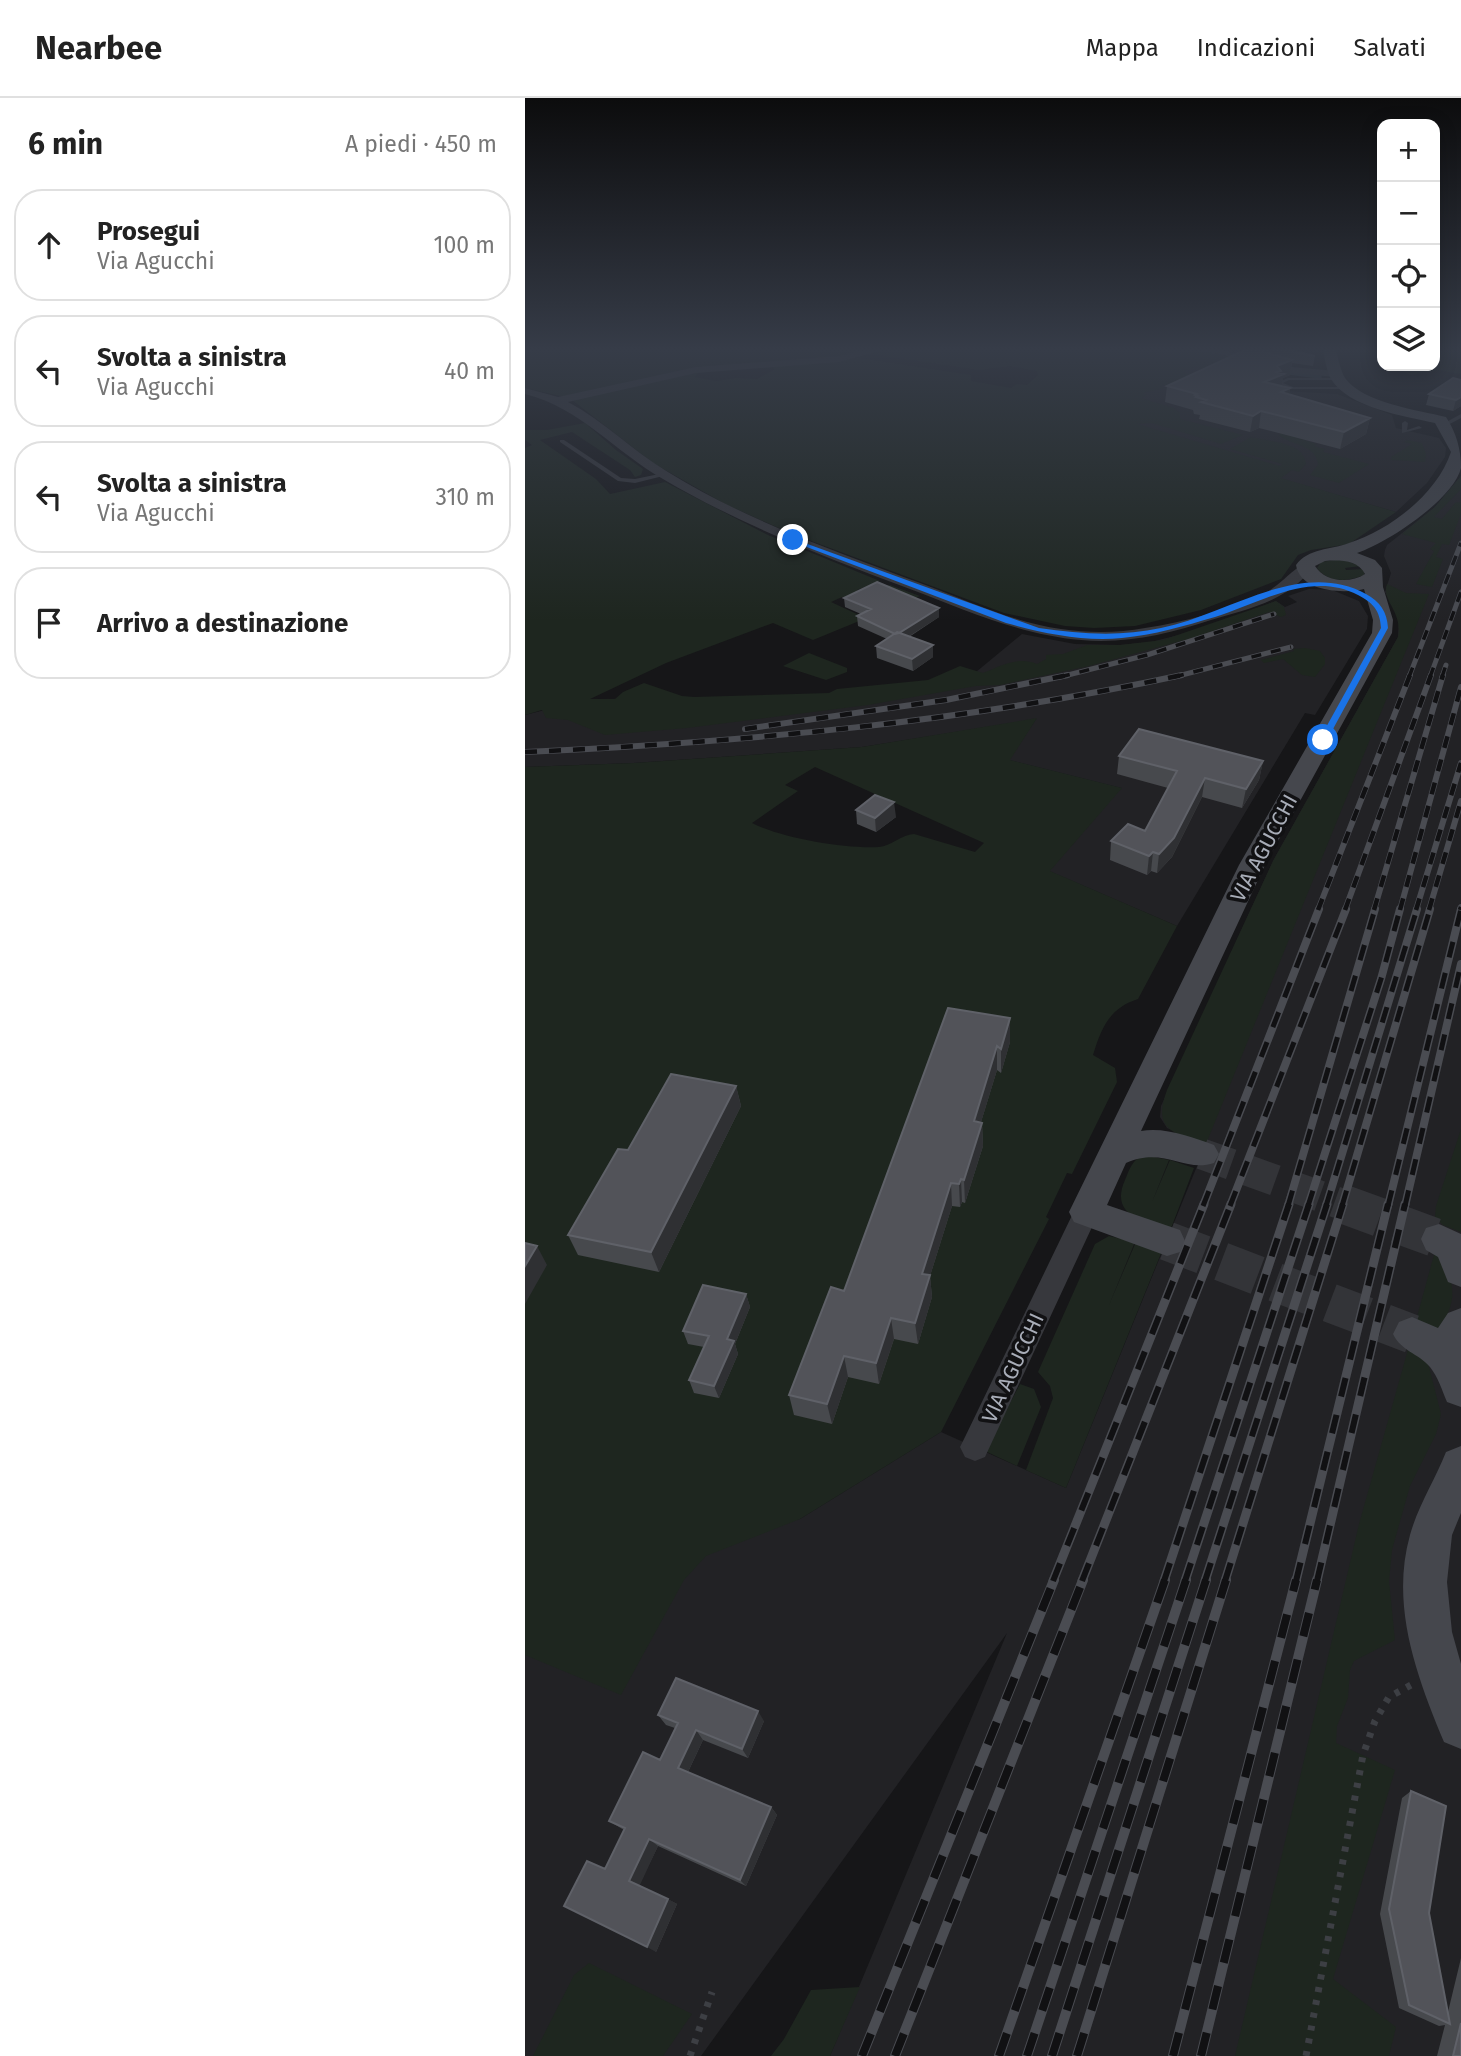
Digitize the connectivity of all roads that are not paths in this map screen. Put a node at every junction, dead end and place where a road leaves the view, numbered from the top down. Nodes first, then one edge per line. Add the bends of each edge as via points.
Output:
1 (613, 438) edge
2 (1454, 438) edge
3 (562, 441) dead end
4 (664, 475) junction
5 (1380, 537) junction
6 (1331, 555) junction
7 (1305, 568) junction
8 (1372, 581) junction
9 (1336, 585) junction
10 (1286, 587) junction
11 (1140, 1099) junction
12 (1163, 1142) junction
13 (1114, 1154) junction
14 (1202, 1154) tunnel mouth
15 (1086, 1212) junction
16 (1167, 1241) tunnel mouth
17 (1412, 1334) tunnel mouth
18 (1457, 1358) edge
19 (975, 1447) dead end
20 (1461, 1466) edge
21 (1461, 1725) edge

1 - 4 street
2 - 5 street via 1459,455 1450,472 1423,504
3 - 4 lane via 621,480
4 - 10 street via 793,540 1003,620 1056,633 1104,637 1155,632
5 - 6 street
5 - 8 street via 1373,548
6 - 7 street via 1311,559
6 - 8 street via 1356,558
7 - 9 street via 1313,577
7 - 10 street
8 - 9 street
8 - 11 street, VIA AGUCCHI via 1385,622 1380,639 1252,865
9 - 10 street
11 - 12 street via 1142,1119
11 - 13 street, VIA AGUCCHI
12 - 13 street via 1141,1143
12 - 14 street
13 - 15 street, VIA AGUCCHI
15 - 16 street
15 - 19 street, VIA AGUCCHI
17 - 18 street
20 - 21 street via 1437,1516 1426,1562 1429,1613 1442,1675

